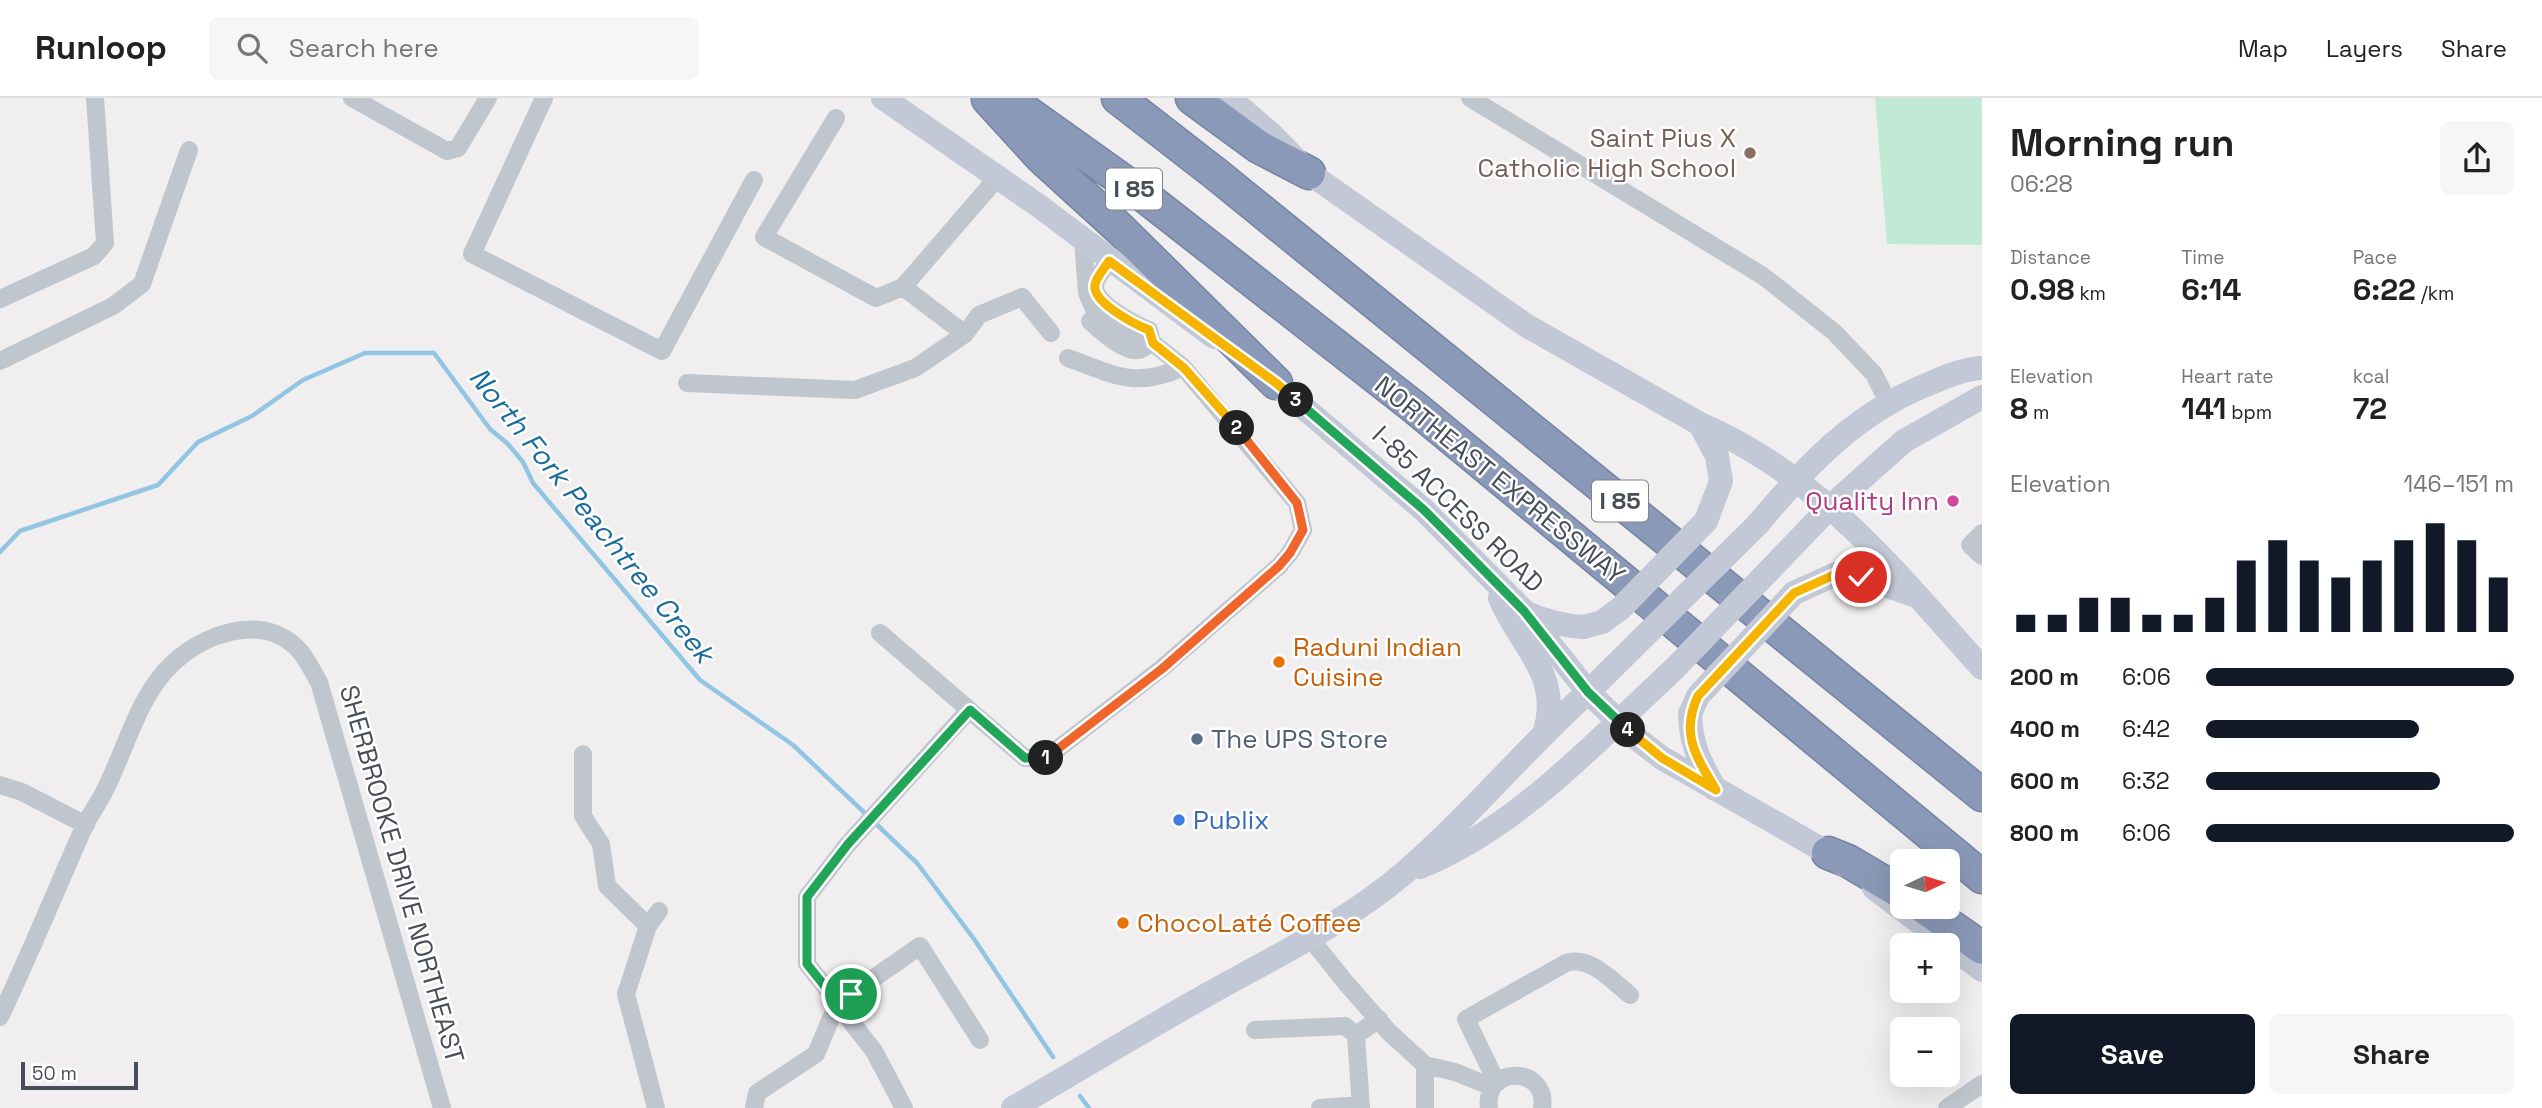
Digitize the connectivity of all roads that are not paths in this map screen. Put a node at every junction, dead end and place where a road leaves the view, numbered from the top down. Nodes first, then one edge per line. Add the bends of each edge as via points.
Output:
1 (95, 98) edge
2 (352, 98) edge
3 (488, 98) edge
4 (544, 98) edge
5 (883, 98) edge
6 (987, 98) edge
7 (1007, 98) edge
8 (1118, 98) edge
9 (1192, 98) edge
10 (1228, 98) edge
11 (1470, 98) edge
12 (836, 118) dead end
13 (189, 150) dead end
14 (1309, 173) junction
15 (997, 178) junction
16 (754, 180) dead end
17 (1083, 240) junction
18 (1109, 261) junction
19 (903, 287) junction
20 (0, 299) edge
21 (1121, 330) junction
22 (1051, 332) dead end
23 (965, 334) junction
24 (1068, 358) dead end
25 (0, 361) edge
26 (1184, 368) junction
27 (1982, 368) edge
28 (687, 383) dead end
29 (1276, 383) junction
30 (1982, 397) edge
31 (1888, 402) junction
32 (1700, 424) junction
33 (1796, 478) junction
34 (1831, 506) junction
35 (1982, 533) edge
36 (1982, 556) edge
37 (1493, 581) junction
38 (1917, 597) junction
39 (1524, 611) junction
40 (880, 633) dead end
41 (1982, 668) edge
42 (1588, 692) junction
43 (970, 710) junction
44 (1619, 721) junction
45 (1545, 731) junction
46 (583, 754) dead end
47 (0, 785) edge
48 (1716, 790) junction
49 (1982, 795) edge
50 (86, 824) junction
51 (1828, 853) junction
52 (1403, 873) junction
53 (1982, 877) edge
54 (1890, 886) edge
55 (659, 911) dead end
56 (1941, 919) edge
57 (648, 926) junction
58 (1310, 938) junction
59 (1982, 948) edge
60 (1982, 970) edge
61 (831, 994) junction
62 (851, 994) junction
63 (1630, 995) dead end
64 (0, 1017) edge
65 (840, 1019) junction
66 (1379, 1019) junction
67 (1255, 1030) dead end
68 (1356, 1035) junction
69 (980, 1040) dead end
70 (1424, 1065) junction
71 (1982, 1084) edge
72 (1494, 1085) junction
73 (903, 1105) edge
74 (1361, 1107) edge
75 (442, 1108) edge
76 (656, 1108) edge
77 (754, 1108) edge
78 (1013, 1108) edge
79 (1320, 1108) edge
80 (1425, 1108) edge
81 (1489, 1108) edge
82 (1542, 1108) edge
83 (1947, 1108) edge

1 - 20 street via 105,243 94,256
2 - 3 street via 447,151 458,148
4 - 16 street via 471,254 662,351
5 - 15 main road, I-85 ACCESS ROAD
6 - 29 highway via 1041,157
7 - 53 highway, NORTHEAST EXPRESSWAY / I 85 via 1134,188 1414,407
8 - 49 highway, I 85
9 - 14 highway via 1259,147
10 - 14 main road
11 - 31 street via 1763,276 1834,332 1874,374
12 - 19 street via 764,237 876,298
13 - 25 street via 142,284 113,306
14 - 32 main road via 1527,326
15 - 17 main road, I-85 ACCESS ROAD
15 - 19 street
17 - 18 main road, I-85 ACCESS ROAD
17 - 21 street via 1087,292 1097,316
18 - 21 street via 1094,289
18 - 29 main road, I-85 ACCESS ROAD
19 - 23 street
21 - 26 street via 1153,343
22 - 23 street via 1022,297 979,315
23 - 28 street via 915,368 855,390
24 - 26 street via 1124,379 1161,377
26 - 43 street via 1297,503 1303,530 1290,553 1163,668 1046,758 1025,758
27 - 31 main road via 1958,371
29 - 37 main road, I-85 ACCESS ROAD via 1424,510
30 - 34 main road via 1904,441
31 - 33 main road via 1830,444
32 - 33 main road via 1729,436
32 - 39 main road, bridge via 1717,456 1721,481 1706,521 1602,622 1584,627 1541,620
33 - 34 main road
33 - 42 main road, bridge via 1758,524
34 - 38 main road
34 - 44 main road, bridge
35 - 36 street via 1970,545
37 - 39 main road, I-85 ACCESS ROAD
37 - 45 main road via 1508,618 1544,677 1550,701
38 - 41 main road
38 - 48 main road, bridge via 1861,577 1836,574 1794,593 1698,696 1690,714 1697,757
39 - 42 main road, I-85 ACCESS ROAD
40 - 43 street
42 - 44 main road, I-85 ACCESS ROAD
42 - 45 main road
43 - 61 street via 848,844 807,897 807,964
44 - 48 main road, I-85 ACCESS ROAD via 1662,758
44 - 52 main road via 1553,781 1490,828 1442,858
45 - 52 main road
46 - 57 street via 583,816 601,844 607,887
47 - 50 street
48 - 51 main road, I-85 ACCESS ROAD
50 - 64 street, SHERBROOKE DRIVE NORTHEAST
50 - 75 street, SHERBROOKE DRIVE NORTHEAST via 148,694 171,665 199,643 234,631 260,628 298,648 319,682
51 - 54 highway
51 - 60 main road, I-85 ACCESS ROAD
52 - 58 main road
55 - 57 street
56 - 59 highway
57 - 76 street via 626,994
58 - 66 street
58 - 78 main road
61 - 62 street via 841,990
61 - 65 street via 826,1008
62 - 65 street via 857,1007
62 - 69 street via 920,946
63 - 72 street via 1587,962 1576,959 1466,1019
65 - 73 street via 862,1034
65 - 77 street via 816,1054 757,1093
66 - 68 street
66 - 70 street
67 - 68 street via 1345,1026
68 - 74 street
70 - 72 street
70 - 80 street
71 - 83 street
72 - 81 street
72 - 82 street via 1514,1075 1531,1080 1541,1094
74 - 79 street

